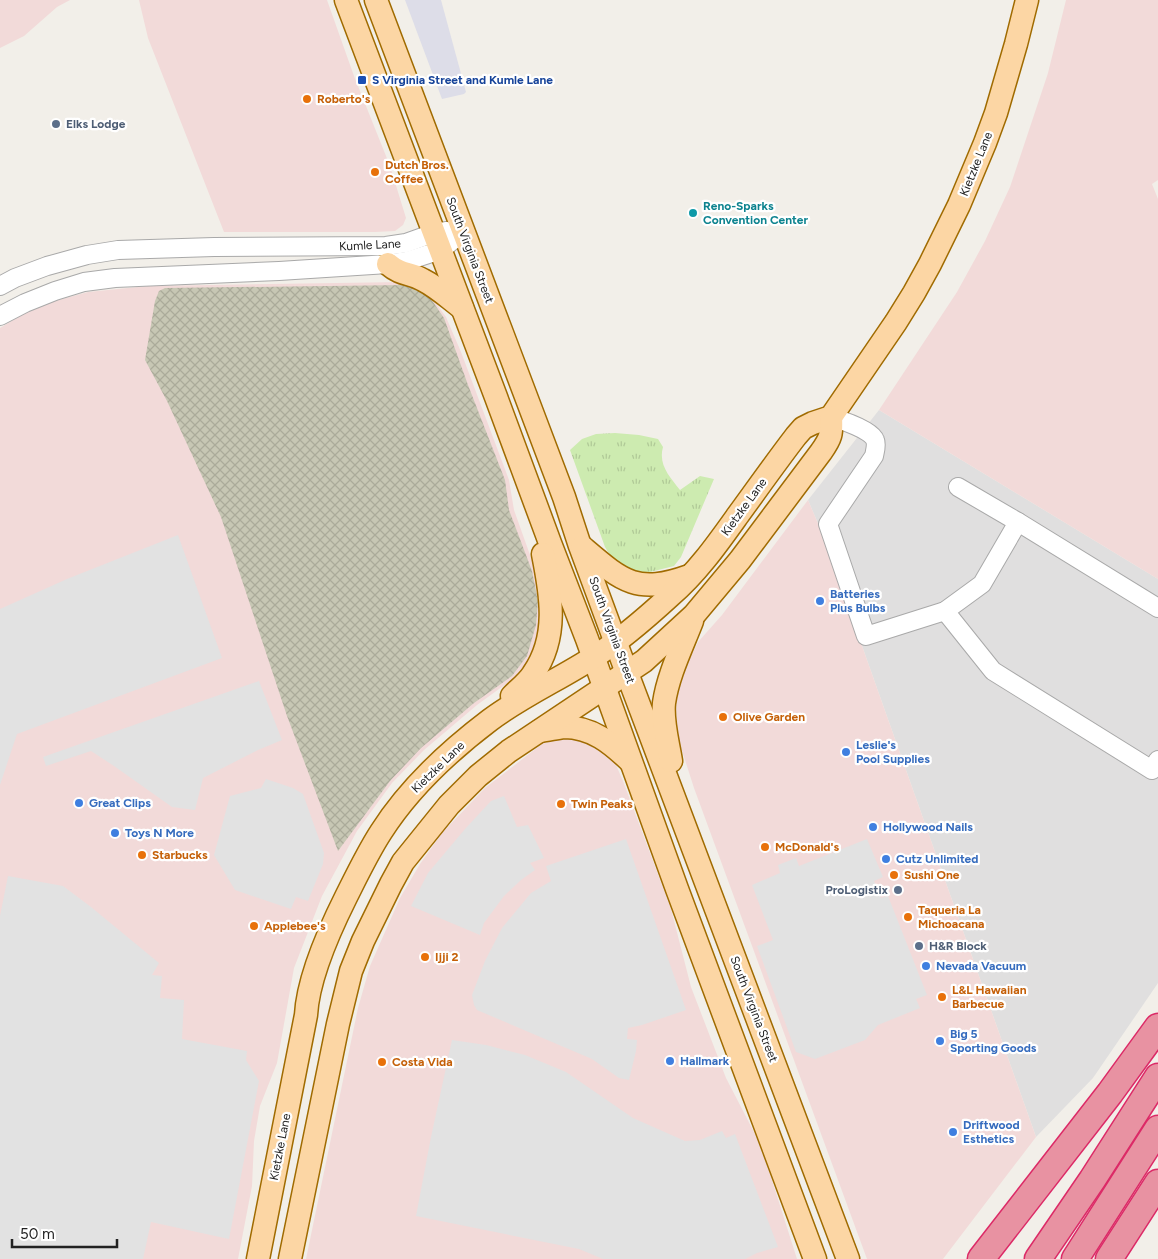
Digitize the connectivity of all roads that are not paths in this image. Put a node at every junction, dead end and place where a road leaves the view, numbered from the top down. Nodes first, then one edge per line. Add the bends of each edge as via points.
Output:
1 (346, 0) edge
2 (376, 0) edge
3 (1027, 0) edge
4 (462, 228) junction
5 (437, 241) junction
6 (97, 253) junction
7 (388, 264) junction
8 (115, 278) junction
9 (0, 286) edge
10 (462, 308) junction
11 (0, 316) edge
12 (831, 417) junction
13 (958, 487) dead end
14 (533, 498) junction
15 (1018, 522) junction
16 (580, 546) junction
17 (690, 575) junction
18 (1158, 608) edge
19 (945, 611) junction
20 (694, 615) junction
21 (616, 642) junction
22 (594, 658) junction
23 (627, 673) junction
24 (604, 688) junction
25 (490, 720) junction
26 (537, 732) junction
27 (1158, 760) edge
28 (632, 763) junction
29 (680, 814) junction
30 (1158, 1027) edge
31 (1158, 1077) edge
32 (784, 1088) junction
33 (755, 1098) junction
34 (1158, 1129) edge
35 (1158, 1183) edge
36 (258, 1259) edge
37 (290, 1259) edge
38 (815, 1259) edge
39 (848, 1259) edge
40 (981, 1259) edge
41 (1038, 1259) edge
42 (1075, 1259) edge
43 (1109, 1259) edge

1 - 5 main road
2 - 4 main road, South Virginia Street
3 - 12 main road, Kietzke Lane via 996,113 959,205 914,293
4 - 5 street, Kumle Lane
4 - 16 main road, South Virginia Street
5 - 6 street, Kumle Lane via 386,246 214,247
5 - 7 street, Kumle Lane via 407,261
5 - 10 main road
6 - 8 street
6 - 9 street, Kumle Lane via 47,266
7 - 8 street, Kumle Lane
7 - 10 main road via 403,274 426,281
8 - 11 street, Kumle Lane via 55,290
10 - 14 main road
12 - 17 main road, Kietzke Lane via 803,428
12 - 19 street via 850,423 875,439 874,456 828,524 866,636
12 - 20 main road, Kietzke Lane via 832,432 828,443
13 - 15 street
14 - 22 main road
14 - 25 main road via 551,597 548,645 533,674
15 - 18 street
15 - 19 street via 982,584
16 - 17 main road via 613,572 641,584 673,582
16 - 21 main road, South Virginia Street
17 - 21 main road, Kietzke Lane
19 - 27 street via 993,671 1152,770
20 - 23 main road, Kietzke Lane
20 - 29 main road via 664,703
21 - 22 main road, Kietzke Lane
21 - 23 main road, South Virginia Street
22 - 24 main road
22 - 25 main road, Kietzke Lane
23 - 24 main road, Kietzke Lane
23 - 29 main road, South Virginia Street
24 - 26 main road, Kietzke Lane
24 - 28 main road
25 - 36 main road, Kietzke Lane via 413,789 371,849 332,927 306,1002
26 - 28 main road via 562,727 589,731 601,736
26 - 37 main road, Kietzke Lane via 478,776 449,805 403,862 376,912 346,990
28 - 33 main road
29 - 32 main road, South Virginia Street
30 - 40 highway
31 - 41 highway
32 - 33 main road
32 - 39 main road, South Virginia Street
33 - 38 main road
34 - 42 highway
35 - 43 highway

